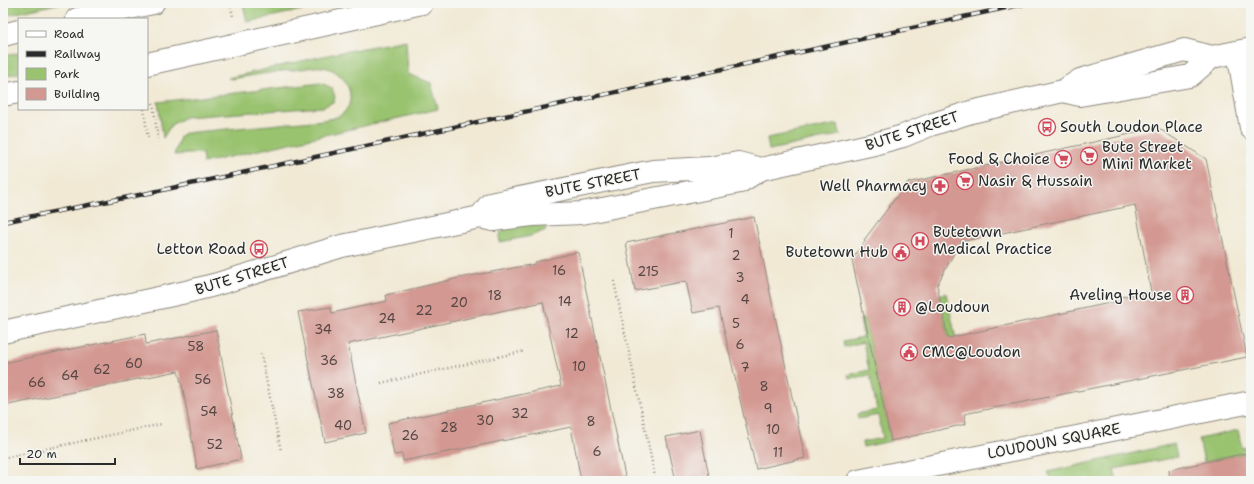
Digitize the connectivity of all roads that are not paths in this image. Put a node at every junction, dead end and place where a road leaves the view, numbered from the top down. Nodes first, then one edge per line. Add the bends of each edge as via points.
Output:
1 (422, 3) edge
2 (141, 8) edge
3 (83, 18) edge
4 (18, 31) edge
5 (3, 35) edge
6 (1244, 51) edge
7 (148, 62) edge
8 (18, 92) edge
9 (3, 95) edge
10 (1251, 128) edge
11 (3, 332) edge
12 (1251, 402) edge
13 (858, 481) edge

1 - 7 street
2 - 3 street
4 - 5 street
6 - 10 street
6 - 11 street, BUTE STREET via 1212,57 1190,76 1080,95 1063,91 971,112 874,144 761,168 738,164 653,171 490,204 480,217 342,246 214,285
8 - 9 street
12 - 13 street, LOUDOUN SQUARE

